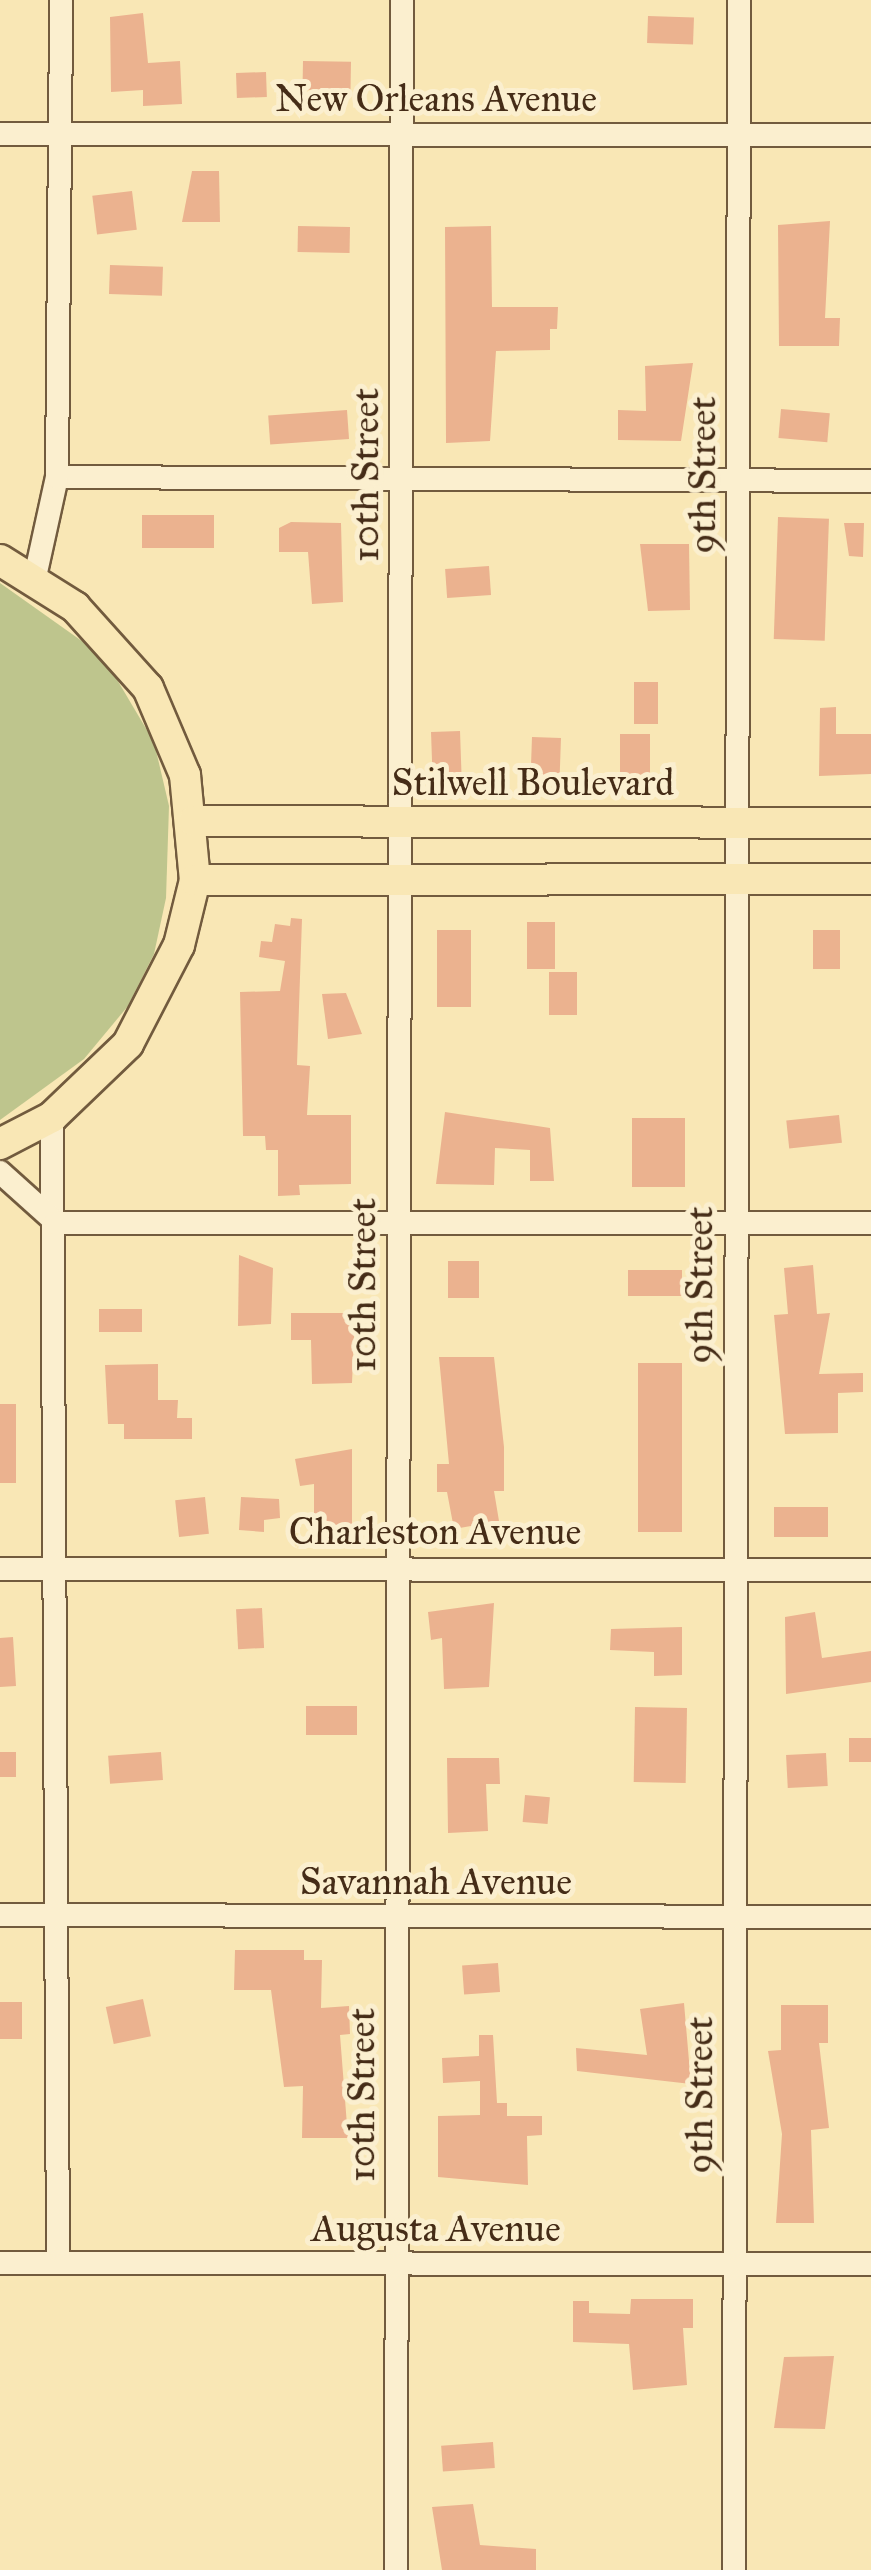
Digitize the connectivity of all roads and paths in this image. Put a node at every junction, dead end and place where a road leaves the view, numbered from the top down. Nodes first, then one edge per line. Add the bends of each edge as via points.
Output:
1 (61, 0) edge
2 (402, 0) edge
3 (738, 0) edge
4 (61, 133) junction
5 (402, 133) junction
6 (0, 134) edge
7 (738, 134) junction
8 (871, 135) edge
9 (57, 477) junction
10 (401, 478) junction
11 (739, 480) junction
12 (871, 481) edge
13 (0, 560) edge
14 (35, 577) junction
15 (194, 821) junction
16 (400, 822) junction
17 (736, 823) junction
18 (871, 823) edge
19 (400, 878) junction
20 (735, 879) junction
21 (871, 879) edge
22 (195, 880) junction
23 (52, 1117) junction
24 (0, 1144) edge
25 (0, 1172) edge
26 (398, 1221) junction
27 (735, 1222) junction
28 (871, 1222) edge
29 (56, 1223) junction
30 (0, 1568) edge
31 (398, 1568) junction
32 (735, 1568) junction
33 (60, 1569) junction
34 (871, 1570) edge
35 (0, 1914) edge
36 (59, 1915) junction
37 (397, 1917) junction
38 (736, 1917) junction
39 (871, 1917) edge
40 (0, 2263) edge
41 (58, 2264) junction
42 (396, 2264) junction
43 (734, 2264) junction
44 (871, 2264) edge
45 (396, 2570) edge
46 (734, 2570) edge

1 - 4 street
2 - 5 street, 10th Street
3 - 7 street, 9th Street
4 - 5 street, New Orleans Avenue
4 - 6 street, New Orleans Avenue
4 - 9 street
5 - 7 street, New Orleans Avenue
5 - 10 street, 10th Street
7 - 8 street, New Orleans Avenue
7 - 11 street, 9th Street
9 - 10 street
9 - 14 street
10 - 11 street
10 - 16 street, 10th Street
11 - 12 street
11 - 17 street, 9th Street
13 - 14 main road
14 - 15 main road via 100,628 148,688
15 - 16 main road, Stilwell Boulevard
15 - 22 main road
16 - 17 main road, Stilwell Boulevard
16 - 19 street, 10th Street
17 - 18 main road, Stilwell Boulevard
17 - 20 street, 9th Street
19 - 20 main road
19 - 22 main road
19 - 26 street, 10th Street
20 - 21 main road
20 - 27 street, 9th Street
22 - 23 main road via 155,1004
23 - 24 main road
23 - 29 street via 47,1194
25 - 29 street
26 - 27 street
26 - 29 street
26 - 31 street, 10th Street
27 - 28 street
27 - 32 street, 9th Street
29 - 33 street
30 - 33 street, Charleston Avenue
31 - 32 street, Charleston Avenue
31 - 33 street, Charleston Avenue
31 - 37 street, 10th Street
32 - 34 street, Charleston Avenue
32 - 38 street, 9th Street
33 - 36 street
35 - 36 street, Savannah Avenue
36 - 37 street, Savannah Avenue
36 - 41 street
37 - 38 street, Savannah Avenue
37 - 42 street, 10th Street
38 - 39 street, Savannah Avenue
38 - 43 street, 9th Street
40 - 41 street, Augusta Avenue
41 - 42 street, Augusta Avenue
42 - 43 street, Augusta Avenue
42 - 45 street, 10th Street
43 - 44 street, Augusta Avenue
43 - 46 street, 9th Street

